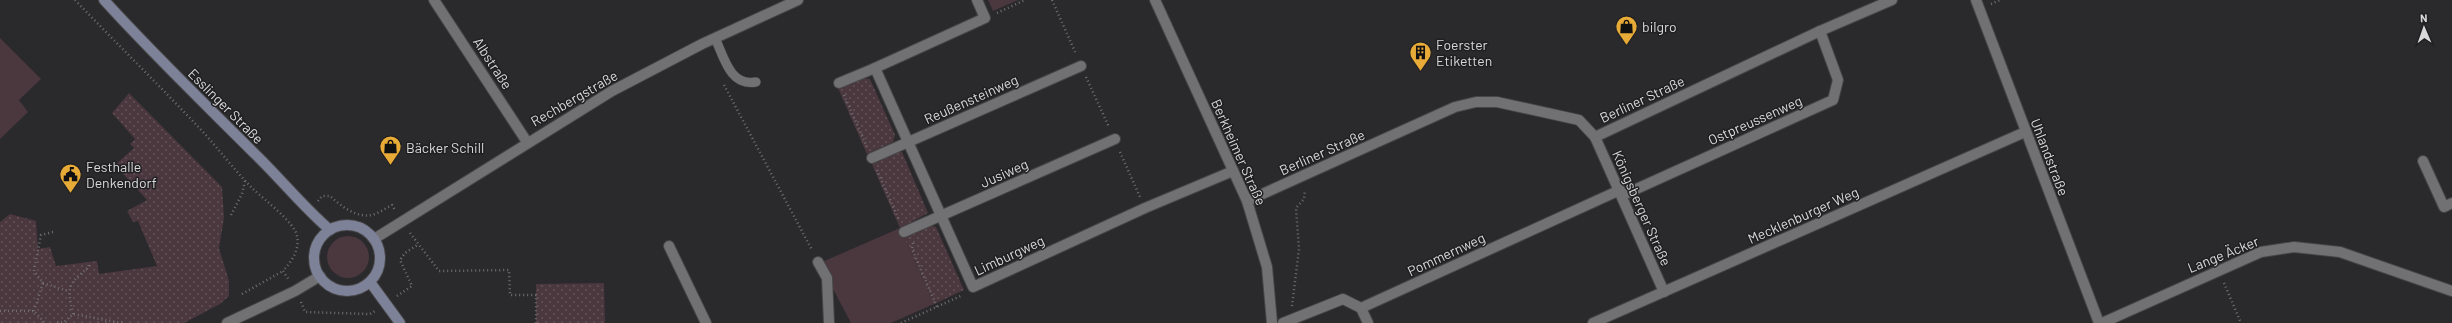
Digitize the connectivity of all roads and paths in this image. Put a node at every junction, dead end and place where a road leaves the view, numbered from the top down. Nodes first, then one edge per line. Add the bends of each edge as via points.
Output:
1 (75, 0) edge
2 (104, 0) edge
3 (434, 0) edge
4 (798, 0) edge
5 (977, 0) edge
6 (1025, 0) edge
7 (1052, 0) edge
8 (1154, 0) edge
9 (1892, 0) edge
10 (1976, 0) edge
11 (2000, 0) edge
12 (1993, 3) dead end
13 (985, 18) junction
14 (1820, 30) junction
15 (715, 38) junction
16 (1081, 66) junction
17 (875, 68) junction
18 (722, 82) dead end
19 (756, 82) dead end
20 (839, 83) dead end
21 (2025, 132) junction
22 (1595, 136) junction
23 (1115, 139) junction
24 (527, 142) junction
25 (907, 142) junction
26 (872, 158) dead end
27 (2422, 160) dead end
28 (1233, 171) junction
29 (1307, 174) junction
30 (245, 181) junction
31 (1621, 192) junction
32 (1247, 201) junction
33 (2452, 203) edge
34 (1145, 208) junction
35 (308, 211) junction
36 (231, 215) dead end
37 (940, 217) junction
38 (402, 222) junction
39 (330, 230) junction
40 (908, 230) joint
41 (53, 232) dead end
42 (374, 239) junction
43 (418, 244) junction
44 (669, 246) dead end
45 (88, 262) dead end
46 (818, 262) joint
47 (2218, 270) junction
48 (283, 271) junction
49 (320, 276) junction
50 (370, 282) junction
51 (43, 283) junction
52 (973, 287) junction
53 (68, 291) junction
54 (295, 291) junction
55 (2452, 291) edge
56 (1664, 292) junction
57 (242, 294) dead end
58 (386, 304) junction
59 (937, 307) junction
60 (1361, 308) junction
61 (0, 311) edge
62 (34, 311) junction
63 (73, 314) junction
64 (1287, 322) edge
65 (45, 323) edge
66 (57, 323) edge
67 (122, 323) edge
68 (227, 323) edge
69 (400, 323) edge
70 (536, 323) edge
71 (706, 323) edge
72 (829, 323) edge
73 (901, 323) edge
74 (1272, 323) edge
75 (1368, 323) edge
76 (1593, 323) edge
77 (2100, 323) edge
78 (2241, 323) edge

1 - 30 path via 204,134
2 - 35 main road, Esslinger Straße
3 - 24 street, Albstraße
4 - 15 street, Rechbergstraße
5 - 13 street
6 - 13 path
7 - 16 path
8 - 28 street, Berkheimer Straße
9 - 14 street, Berliner Straße
10 - 21 street, Uhlandstraße
11 - 12 path
13 - 17 street
14 - 22 street, Berliner Straße
14 - 31 street, Ostpreussenweg via 1838,80 1832,100
15 - 19 lane via 738,80 746,84
15 - 24 street, Rechbergstraße via 612,91
16 - 23 path
16 - 25 street, Reußensteinweg
17 - 20 street
17 - 25 street, Limburgweg
18 - 46 path
21 - 56 street, Mecklenburger Weg
21 - 77 street, Uhlandstraße
22 - 29 street, Berliner Straße via 1579,120 1497,102 1476,102 1455,107
22 - 31 street, Königsberger Straße
23 - 34 path
23 - 37 street, Jusiweg
24 - 38 street, Rechbergstraße
25 - 26 street, Reußensteinweg
25 - 37 street, Limburgweg
27 - 33 street via 2444,207
28 - 32 street, Berkheimer Straße
28 - 34 street, Limburgweg
29 - 32 street, Berliner Straße
29 - 64 path via 1304,199 1296,208 1299,249
30 - 36 path via 242,194
30 - 48 path via 273,209 293,224 297,245 295,254
31 - 56 street, Königsberger Straße
31 - 60 street, Pommernweg
32 - 74 street, Berkheimer Straße via 1268,267
34 - 52 street, Limburgweg
35 - 38 path via 322,196 330,196 347,210 363,214 372,215 392,205
35 - 39 main road, Esslinger Straße
37 - 40 street, Jusiweg
37 - 52 street, Limburgweg
38 - 42 street, Rechbergstraße
38 - 43 path
39 - 42 main road via 340,226 354,226 366,231
39 - 49 main road via 322,237 315,251 316,267
40 - 59 path via 915,235 912,249
41 - 51 path via 41,234 34,270
42 - 50 main road via 380,258 377,272
43 - 58 path via 400,260 412,286
43 - 70 path via 439,272 509,270 510,295 536,295
44 - 71 street
45 - 53 path via 89,267 74,279
46 - 72 street via 827,278
47 - 55 street, Lange Äcker via 2261,252 2294,247 2340,252
47 - 77 street, Lange Äcker
47 - 78 path
48 - 54 path
48 - 57 path
49 - 50 main road via 332,287 343,290 358,289
49 - 54 street
50 - 58 main road
51 - 53 path
51 - 62 path
52 - 59 path via 965,294
53 - 63 path
54 - 58 path via 305,312 370,314
54 - 68 street
56 - 76 street, Mecklenburger Weg
58 - 69 main road
59 - 73 path
60 - 64 street via 1343,299
60 - 75 street
61 - 62 path
62 - 65 path
63 - 66 path via 64,322
63 - 67 path

